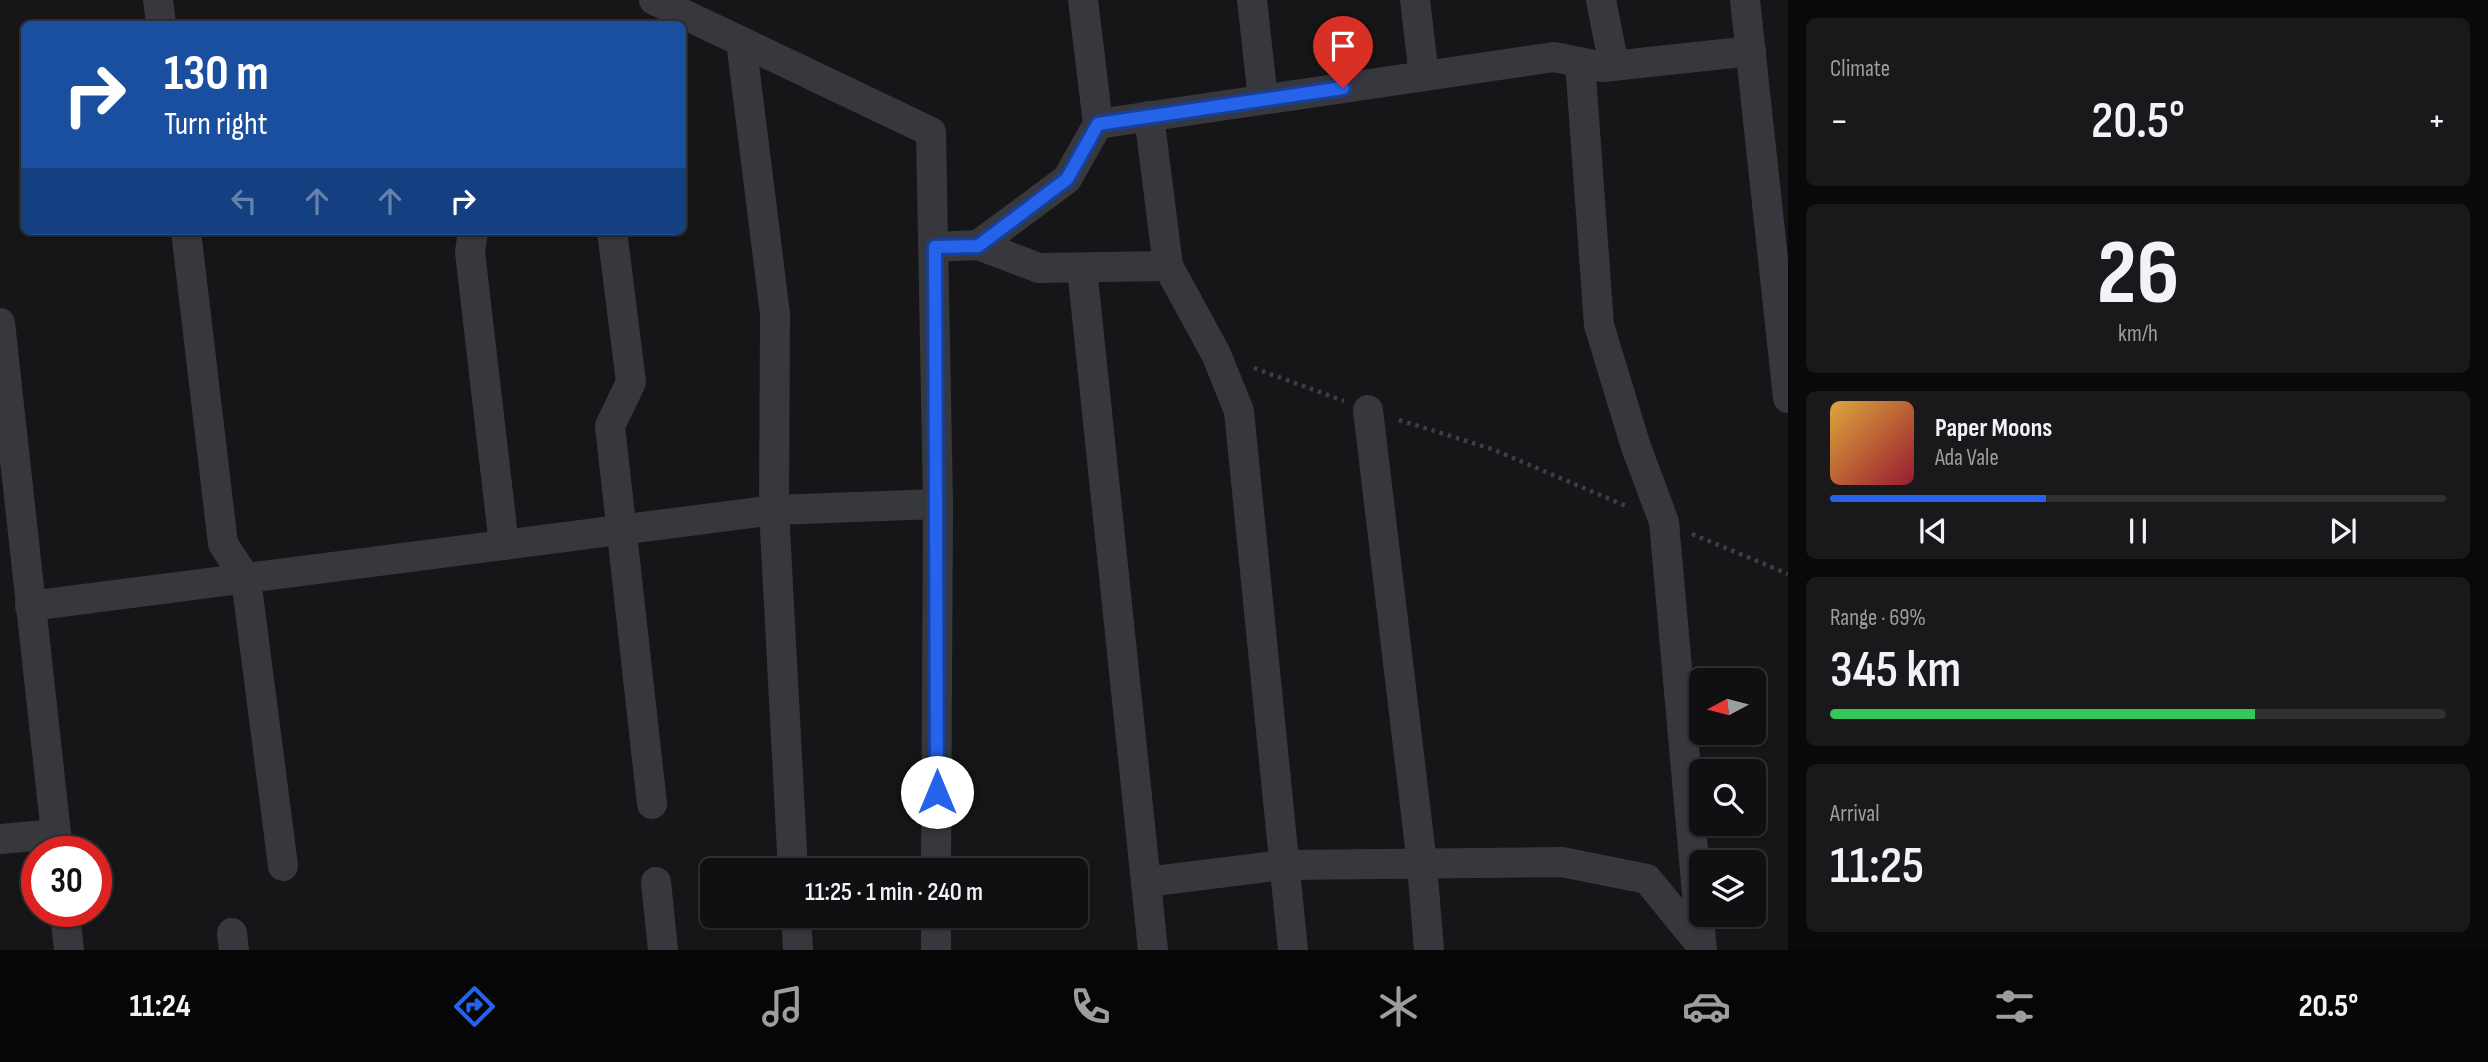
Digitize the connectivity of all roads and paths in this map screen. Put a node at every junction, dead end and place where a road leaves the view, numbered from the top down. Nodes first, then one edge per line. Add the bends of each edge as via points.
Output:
1 (159, 0) edge
2 (654, 0) edge
3 (1083, 0) edge
4 (1252, 0) edge
5 (1415, 0) edge
6 (1601, 0) edge
7 (1745, 0) edge
8 (161, 21) edge
9 (741, 41) junction
10 (1751, 51) junction
11 (1580, 62) junction
12 (1614, 66) junction
13 (1424, 76) junction
14 (1263, 99) junction
15 (1149, 116) junction
16 (1098, 124) junction
17 (186, 235) edge
18 (472, 235) edge
19 (613, 235) edge
20 (978, 246) junction
21 (935, 247) junction
22 (1168, 266) junction
23 (1082, 268) junction
24 (0, 323) edge
25 (1216, 354) junction
26 (1788, 398) edge
27 (1368, 410) junction
28 (6, 425) edge
29 (938, 504) junction
30 (774, 510) junction
31 (1664, 522) junction
32 (622, 530) junction
33 (504, 545) junction
34 (1788, 574) edge
35 (246, 579) junction
36 (30, 606) junction
37 (652, 804) dead end
38 (56, 836) edge
39 (0, 839) edge
40 (21, 840) edge
41 (792, 858) edge
42 (936, 858) edge
43 (1422, 864) junction
44 (1284, 865) junction
45 (283, 866) dead end
46 (656, 882) dead end
47 (1146, 882) junction
48 (67, 927) edge
49 (797, 928) edge
50 (936, 928) edge
51 (1701, 948) edge
52 (69, 950) edge
53 (663, 950) edge
54 (798, 950) edge
55 (936, 950) edge
56 (1153, 950) edge
57 (1293, 950) edge
58 (1429, 950) edge

1 - 8 street
2 - 9 street
3 - 16 street
4 - 14 street
5 - 13 street
6 - 12 street
7 - 10 street
9 - 21 street via 931,132
9 - 30 street via 775,314
10 - 12 street
10 - 26 street
11 - 12 street
11 - 13 street via 1554,57
11 - 31 street via 1599,325
13 - 14 street
14 - 15 street
15 - 16 street
15 - 22 street
16 - 20 street via 1067,179
17 - 35 street via 223,544
18 - 33 street via 470,252
19 - 32 street via 631,382 610,426
20 - 21 street
20 - 23 street via 1039,268
21 - 29 street
22 - 23 street
22 - 25 street
23 - 47 street
24 - 28 street
25 - 27 path
25 - 44 street via 1239,411
27 - 31 path via 1492,449
27 - 43 street
28 - 36 street
29 - 30 street
29 - 42 street
30 - 32 street
30 - 41 street
31 - 34 path
31 - 51 street
32 - 33 street
32 - 37 street
33 - 35 street
35 - 36 street
35 - 45 street
36 - 38 street
39 - 40 street
43 - 44 street
43 - 51 street via 1562,863 1647,879
43 - 58 street
44 - 47 street
44 - 57 street
46 - 53 street
47 - 56 street
48 - 52 street
49 - 54 street
50 - 55 street

